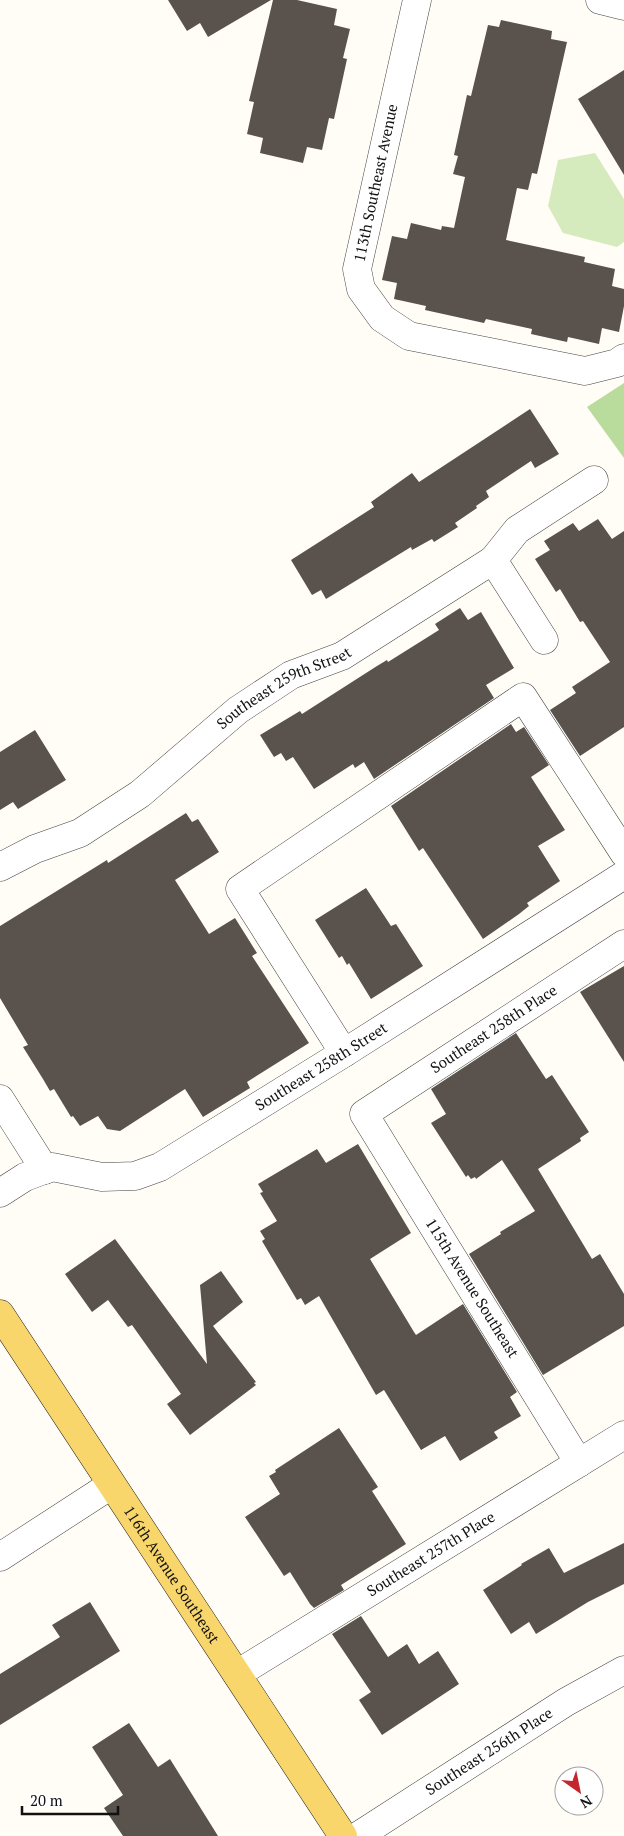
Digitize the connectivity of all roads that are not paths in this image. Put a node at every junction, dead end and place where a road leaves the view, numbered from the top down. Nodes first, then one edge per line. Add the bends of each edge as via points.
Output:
1 (417, 0) edge
2 (600, 0) edge
3 (624, 6) edge
4 (624, 358) edge
5 (594, 480) dead end
6 (494, 560) junction
7 (544, 640) dead end
8 (624, 853) edge
9 (0, 867) edge
10 (624, 875) edge
11 (624, 944) edge
12 (344, 1052) junction
13 (0, 1099) edge
14 (364, 1114) joint
15 (45, 1170) junction
16 (0, 1193) edge
17 (0, 1314) edge
18 (624, 1436) edge
19 (580, 1463) junction
20 (112, 1485) junction
21 (0, 1557) edge
22 (624, 1670) edge
23 (237, 1674) junction
24 (343, 1836) edge
25 (358, 1836) edge

1 - 4 street, 113th Southeast Avenue via 357,269 361,289 382,318 409,336 585,371 617,363
2 - 3 street
5 - 6 street via 517,530
6 - 7 street
6 - 9 street, Southeast 259th Street via 342,656 292,675 238,710 140,794 80,833 35,849
8 - 12 street via 523,697 240,889
10 - 12 street, Southeast 258th Street
11 - 14 street, Southeast 258th Place
12 - 15 street, Southeast 258th Street via 160,1167 135,1176 102,1177 52,1167
13 - 15 street
14 - 19 street, 115th Avenue Southeast
15 - 16 street, Southeast 258th Street via 25,1177
17 - 20 main road, 116th Avenue Southeast
18 - 19 street, Southeast 257th Place
19 - 23 street, Southeast 257th Place
20 - 21 street
20 - 23 main road, 116th Avenue Southeast
22 - 25 street, Southeast 256th Place via 566,1702
23 - 24 main road, 116th Avenue Southeast

